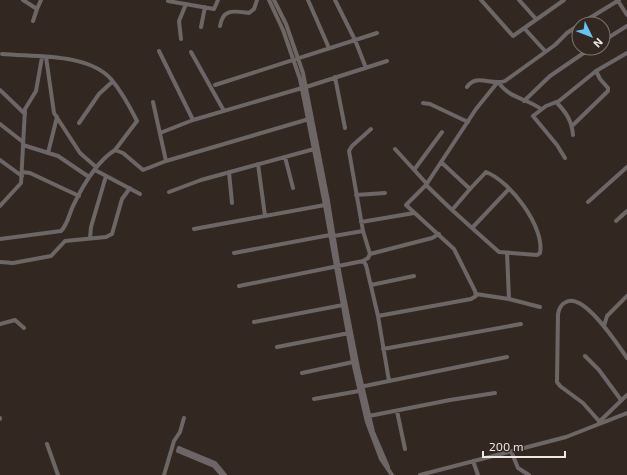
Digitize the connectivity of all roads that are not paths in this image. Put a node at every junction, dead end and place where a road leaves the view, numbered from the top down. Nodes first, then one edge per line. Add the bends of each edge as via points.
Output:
1 (22, 0) edge
2 (41, 0) edge
3 (218, 0) edge
4 (257, 0) edge
5 (269, 0) edge
6 (274, 0) edge
7 (308, 0) edge
8 (335, 0) edge
9 (481, 0) edge
10 (519, 0) edge
11 (554, 0) edge
12 (564, 0) edge
13 (168, 1) dead end
14 (618, 1) edge
15 (186, 4) junction
16 (558, 4) junction
17 (205, 7) junction
18 (37, 9) junction
19 (593, 16) edge
20 (627, 16) edge
21 (536, 19) junction
22 (33, 21) dead end
23 (220, 26) dead end
24 (627, 26) edge
25 (201, 27) dead end
26 (524, 28) junction
27 (285, 29) junction
28 (571, 31) edge
29 (377, 33) dead end
30 (611, 35) edge
31 (181, 39) dead end
32 (355, 40) junction
33 (329, 48) junction
34 (159, 51) dead end
35 (545, 51) junction
36 (191, 52) dead end
37 (627, 53) edge
38 (2, 54) dead end
39 (579, 56) edge
40 (44, 57) junction
41 (295, 58) junction
42 (387, 61) dead end
43 (366, 68) junction
44 (596, 71) junction
45 (335, 77) junction
46 (112, 82) junction
47 (498, 83) junction
48 (214, 85) dead end
49 (304, 87) junction
50 (467, 87) dead end
51 (0, 90) edge
52 (524, 101) junction
53 (153, 102) dead end
54 (556, 102) junction
55 (308, 103) junction
56 (422, 103) dead end
57 (541, 109) junction
58 (224, 111) junction
59 (25, 114) junction
60 (57, 117) junction
61 (309, 119) junction
62 (193, 120) junction
63 (468, 122) junction
64 (79, 123) dead end
65 (0, 124) edge
66 (572, 126) junction
67 (346, 128) dead end
68 (371, 130) dead end
69 (442, 132) dead end
70 (160, 133) junction
71 (573, 135) dead end
72 (23, 143) junction
73 (314, 149) junction
74 (395, 149) dead end
75 (115, 150) junction
76 (48, 153) junction
77 (317, 155) junction
78 (284, 157) junction
79 (565, 158) dead end
80 (0, 160) edge
81 (166, 161) junction
82 (441, 162) junction
83 (258, 164) junction
84 (627, 167) edge
85 (95, 168) junction
86 (414, 170) junction
87 (229, 172) junction
88 (22, 174) junction
89 (106, 176) junction
90 (89, 177) junction
91 (426, 184) junction
92 (130, 188) junction
93 (293, 188) dead end
94 (470, 189) junction
95 (509, 189) junction
96 (169, 192) dead end
97 (385, 193) dead end
98 (140, 194) dead end
99 (356, 195) junction
100 (79, 196) junction
101 (588, 202) dead end
102 (232, 203) dead end
103 (325, 205) junction
104 (0, 206) edge
105 (452, 210) junction
106 (627, 211) edge
107 (414, 213) junction
108 (265, 216) junction
109 (616, 221) dead end
110 (361, 222) junction
111 (472, 228) junction
112 (194, 230) dead end
113 (363, 231) junction
114 (439, 234) junction
115 (332, 236) junction
116 (90, 238) junction
117 (0, 239) edge
118 (234, 253) dead end
119 (508, 253) junction
120 (370, 254) junction
121 (363, 261) junction
122 (0, 262) edge
123 (337, 267) junction
124 (414, 276) dead end
125 (371, 285) junction
126 (239, 286) dead end
127 (476, 294) junction
128 (627, 296) edge
129 (509, 298) junction
130 (344, 305) junction
131 (540, 307) dead end
132 (378, 316) junction
133 (254, 322) dead end
134 (0, 324) edge
135 (521, 324) dead end
136 (604, 326) junction
137 (24, 328) dead end
138 (349, 333) junction
139 (277, 347) dead end
140 (382, 349) junction
141 (585, 356) dead end
142 (508, 357) dead end
143 (627, 358) edge
144 (352, 362) junction
145 (302, 373) dead end
146 (389, 381) junction
147 (360, 388) junction
148 (495, 393) dead end
149 (627, 395) edge
150 (314, 399) dead end
151 (621, 400) junction
152 (397, 411) junction
153 (627, 413) edge
154 (369, 416) junction
155 (184, 418) dead end
156 (599, 421) junction
157 (595, 426) junction
158 (47, 444) dead end
159 (405, 449) dead end
160 (511, 451) junction
161 (202, 458) junction
162 (473, 461) junction
163 (214, 465) junction
164 (388, 468) junction
165 (524, 472) junction
166 (58, 475) edge
167 (164, 475) edge
168 (222, 475) edge
169 (225, 475) edge
170 (392, 475) edge
171 (420, 475) edge
172 (478, 475) edge
173 (519, 475) edge
174 (529, 475) edge

1 - 18 street
2 - 18 street
3 - 17 street via 214,9
4 - 23 street via 254,9 249,13 232,11 224,15
5 - 27 street
6 - 27 street
7 - 33 street
8 - 32 street
9 - 26 street via 511,35 514,36
10 - 21 street
11 - 16 street
12 - 16 street
13 - 15 street
14 - 19 street
14 - 20 street
15 - 17 street
15 - 31 street via 180,21
16 - 21 street
17 - 25 street
18 - 22 street
21 - 26 street
24 - 30 street
26 - 35 street
27 - 41 street
28 - 35 street
29 - 32 street
32 - 33 street
32 - 43 street
33 - 41 street
34 - 62 street
35 - 47 street via 505,81
36 - 58 street
37 - 44 street
38 - 40 street
39 - 52 street via 550,76
40 - 46 street via 77,60 97,68
40 - 59 street via 36,91 25,109
40 - 60 street via 54,113
41 - 48 street
41 - 49 street
42 - 43 street
43 - 45 street
44 - 54 street
44 - 66 street via 608,91
45 - 49 street
45 - 67 street
46 - 64 street via 99,94
46 - 75 street via 137,121
47 - 50 street via 476,80
47 - 52 street
47 - 63 street
49 - 55 street
49 - 58 street
51 - 59 street
52 - 57 street
53 - 70 street
54 - 57 street
54 - 66 street via 566,113
55 - 61 street
55 - 77 street
56 - 63 street via 430,104
57 - 79 street via 533,116
58 - 62 street
59 - 72 street
60 - 76 street
60 - 85 street via 80,153
61 - 73 street
61 - 81 street
62 - 70 street
63 - 82 street
65 - 72 street
66 - 71 street
68 - 99 street via 349,151
69 - 86 street
70 - 81 street
72 - 76 street
72 - 88 street
73 - 77 street
73 - 78 street
74 - 86 street
75 - 81 street via 123,153 141,170
75 - 85 street
76 - 90 street via 58,156
77 - 103 street
77 - 115 street
78 - 83 street
78 - 93 street
80 - 88 street
82 - 91 street
82 - 94 street
83 - 87 street
83 - 108 street
84 - 101 street
85 - 89 street
85 - 90 street
86 - 91 street
87 - 96 street
87 - 102 street
88 - 100 street via 30,173
88 - 104 street via 21,183
89 - 92 street
89 - 116 street
90 - 100 street
91 - 105 street
91 - 107 street via 406,203 406,207
92 - 98 street
92 - 116 street via 122,199 112,234
94 - 95 street via 486,172
94 - 105 street
95 - 111 street
95 - 119 street via 521,201 536,230 541,251 537,255
97 - 99 street
99 - 110 street
100 - 117 street via 61,231
103 - 108 street
103 - 115 street
105 - 111 street
106 - 109 street
107 - 110 street
107 - 114 street
108 - 112 street
110 - 113 street
111 - 119 street via 495,249
113 - 115 street
113 - 120 street
114 - 120 street
114 - 127 street via 454,249
115 - 118 street
115 - 123 street
116 - 122 street via 65,241 51,256 14,263
119 - 129 street
120 - 121 street
121 - 123 street
121 - 125 street
123 - 126 street
123 - 130 street
124 - 125 street
125 - 132 street
127 - 129 street
127 - 132 street via 471,299
128 - 136 street via 607,316
129 - 131 street
130 - 133 street
130 - 138 street
132 - 140 street
134 - 137 street via 15,320
135 - 140 street
136 - 143 street
136 - 156 street via 575,300 564,303 558,310 558,384 583,403
138 - 139 street
138 - 144 street
138 - 147 street
140 - 146 street
141 - 151 street
142 - 146 street
144 - 145 street
144 - 147 street
146 - 147 street
147 - 150 street
147 - 154 street
147 - 164 street via 374,443
148 - 152 street
149 - 151 street
151 - 156 street
152 - 154 street
152 - 159 street
153 - 157 street
154 - 164 street
155 - 167 street
156 - 157 street
157 - 160 street via 566,437
158 - 166 street
160 - 162 street
160 - 165 street via 518,468
161 - 161 street via 178,451 178,449 179,448
161 - 163 street
162 - 171 street
162 - 172 street
163 - 168 street
163 - 169 street
164 - 170 street
165 - 173 street
165 - 174 street

